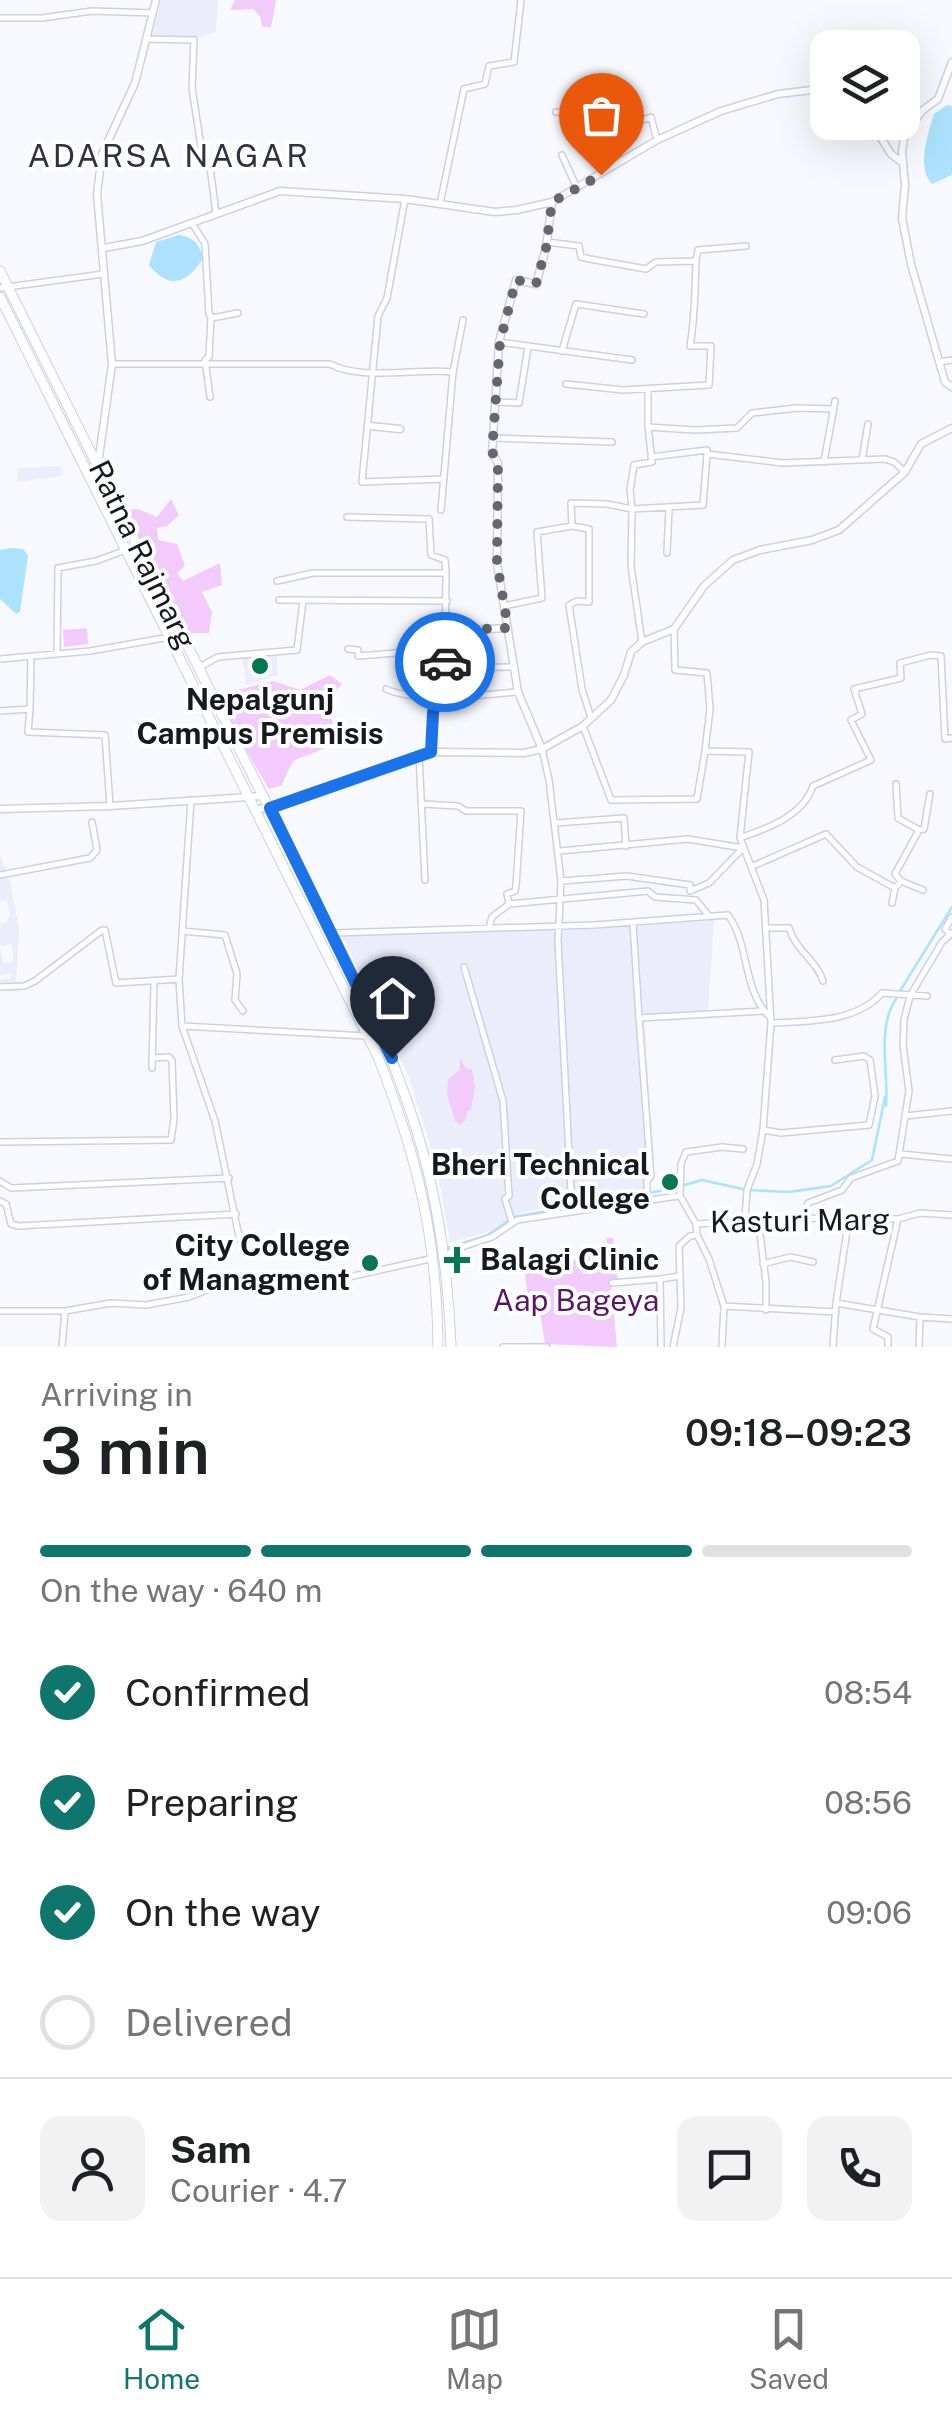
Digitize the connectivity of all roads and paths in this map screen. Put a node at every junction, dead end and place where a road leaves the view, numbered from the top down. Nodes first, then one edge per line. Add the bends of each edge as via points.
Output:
1 (156, 0) edge
2 (520, 0) edge
3 (153, 13) junction
4 (0, 18) edge
5 (146, 38) junction
6 (952, 62) edge
7 (810, 90) edge
8 (942, 91) junction
9 (952, 94) edge
10 (556, 112) dead end
11 (657, 140) junction
12 (882, 140) edge
13 (562, 155) dead end
14 (903, 162) junction
15 (577, 188) junction
16 (405, 199) junction
17 (552, 202) junction
18 (440, 204) junction
19 (216, 214) junction
20 (192, 223) junction
21 (547, 242) junction
22 (746, 246) dead end
23 (104, 248) junction
24 (696, 262) junction
25 (0, 270) edge
26 (106, 273) junction
27 (5, 289) edge
28 (0, 297) edge
29 (238, 313) dead end
30 (644, 314) dead end
31 (210, 316) junction
32 (463, 320) dead end
33 (500, 342) junction
34 (528, 347) junction
35 (562, 351) junction
36 (632, 360) dead end
37 (952, 360) edge
38 (205, 362) junction
39 (939, 362) junction
40 (112, 364) junction
41 (371, 371) junction
42 (454, 372) junction
43 (566, 384) dead end
44 (952, 387) edge
45 (648, 389) junction
46 (210, 396) dead end
47 (835, 401) dead end
48 (496, 402) junction
49 (833, 410) junction
50 (868, 424) dead end
51 (370, 426) junction
52 (648, 427) junction
53 (952, 428) edge
54 (400, 429) dead end
55 (495, 438) junction
56 (612, 442) dead end
57 (707, 454) junction
58 (652, 457) junction
59 (862, 460) junction
60 (824, 462) junction
61 (98, 466) junction
62 (905, 472) junction
63 (444, 480) junction
64 (669, 508) junction
65 (632, 509) junction
66 (441, 510) dead end
67 (347, 517) dead end
68 (572, 526) junction
69 (126, 550) junction
70 (667, 553) dead end
71 (446, 573) junction
72 (277, 581) dead end
73 (280, 600) dead end
74 (303, 600) junction
75 (446, 601) junction
76 (504, 606) junction
77 (508, 628) junction
78 (674, 629) junction
79 (447, 630) junction
80 (176, 635) junction
81 (642, 642) junction
82 (348, 649) dead end
83 (445, 650) junction
84 (57, 654) junction
85 (31, 657) junction
86 (0, 659) edge
87 (514, 667) junction
88 (445, 668) junction
89 (198, 669) junction
90 (386, 690) dead end
91 (518, 692) junction
92 (436, 696) junction
93 (30, 709) junction
94 (0, 711) edge
95 (592, 720) junction
96 (583, 726) junction
97 (952, 738) edge
98 (542, 749) junction
99 (706, 751) junction
100 (431, 752) junction
101 (419, 755) junction
102 (896, 784) dead end
103 (249, 794) junction
104 (930, 794) dead end
105 (264, 796) junction
106 (191, 800) junction
107 (424, 804) junction
108 (110, 806) junction
109 (270, 808) junction
110 (0, 809) edge
111 (256, 809) junction
112 (92, 822) dead end
113 (555, 823) junction
114 (919, 830) junction
115 (740, 838) junction
116 (626, 846) junction
117 (743, 848) junction
118 (558, 851) junction
119 (753, 866) junction
120 (0, 874) edge
121 (425, 880) dead end
122 (901, 880) junction
123 (560, 881) junction
124 (895, 888) junction
125 (922, 890) dead end
126 (560, 901) junction
127 (509, 904) junction
128 (892, 904) dead end
129 (709, 916) junction
130 (952, 917) edge
131 (633, 922) junction
132 (559, 926) junction
133 (489, 928) junction
134 (766, 928) junction
135 (182, 931) junction
136 (331, 933) junction
137 (951, 933) edge
138 (464, 967) dead end
139 (179, 980) junction
140 (823, 980) dead end
141 (154, 982) junction
142 (0, 988) edge
143 (910, 996) junction
144 (927, 996) dead end
145 (243, 1010) dead end
146 (768, 1017) junction
147 (639, 1018) junction
148 (182, 1026) junction
149 (369, 1035) junction
150 (152, 1058) junction
151 (835, 1060) dead end
152 (152, 1068) dead end
153 (952, 1110) edge
154 (905, 1116) junction
155 (763, 1130) junction
156 (0, 1142) edge
157 (743, 1149) dead end
158 (901, 1154) junction
159 (952, 1160) edge
160 (229, 1178) junction
161 (0, 1181) edge
162 (8, 1186) junction
163 (680, 1196) junction
164 (2, 1201) edge
165 (647, 1201) junction
166 (572, 1212) junction
167 (236, 1214) junction
168 (952, 1215) edge
169 (804, 1218) junction
170 (849, 1218) junction
171 (758, 1219) junction
172 (898, 1219) junction
173 (745, 1221) junction
174 (512, 1222) junction
175 (696, 1224) junction
176 (697, 1235) junction
177 (240, 1241) dead end
178 (440, 1258) junction
179 (813, 1262) dead end
180 (764, 1264) junction
181 (680, 1276) junction
182 (660, 1279) junction
183 (612, 1283) dead end
184 (836, 1303) junction
185 (724, 1306) junction
186 (766, 1310) junction
187 (877, 1310) junction
188 (0, 1311) edge
189 (65, 1311) junction
190 (836, 1312) junction
191 (920, 1317) junction
192 (952, 1319) edge
193 (62, 1347) edge
194 (438, 1347) edge
195 (450, 1347) edge
196 (503, 1347) edge
197 (537, 1347) edge
198 (546, 1347) edge
199 (660, 1347) edge
200 (672, 1347) edge
201 (722, 1347) edge
202 (832, 1347) edge
203 (888, 1347) edge
204 (919, 1347) edge

1 - 3 street
2 - 18 street via 514,62 489,66 485,84 464,89
3 - 4 street
3 - 5 street
5 - 19 street via 194,40 192,88
5 - 23 street via 135,82 102,154 97,194
6 - 8 street
7 - 11 street via 721,110
8 - 9 street
8 - 14 street via 905,133
10 - 11 street via 601,114 602,125 651,117
11 - 15 street
12 - 14 street
13 - 15 street
14 - 39 street via 904,234
15 - 17 street
16 - 18 street
16 - 19 street via 280,190
16 - 41 street
17 - 18 street via 496,212
17 - 21 street
19 - 20 street
20 - 23 street
20 - 31 street via 205,244
21 - 24 street via 579,246 581,257 646,269 656,262
21 - 33 street via 536,284 516,280
22 - 24 street via 698,250
23 - 26 street
24 - 45 street via 690,346 711,346 709,385
25 - 27 highway, Ratna Rajmarg
26 - 27 street
26 - 40 street
27 - 61 highway, Ratna Rajmarg
28 - 69 highway, Ratna Rajmarg
29 - 31 street
30 - 35 street via 576,304
31 - 38 street
32 - 42 street
33 - 34 street
33 - 48 street
34 - 35 street
34 - 48 street via 519,403
35 - 36 street
37 - 39 street
38 - 40 street
38 - 41 street
38 - 46 street
39 - 44 street
40 - 61 street
41 - 42 street
41 - 51 street
42 - 63 street
43 - 45 street
45 - 52 street
47 - 49 street
48 - 55 street
49 - 52 street via 752,414 737,428
49 - 60 street
50 - 59 street
51 - 54 street
51 - 63 street via 362,482
52 - 58 street
53 - 62 street via 921,444
55 - 56 street
55 - 76 street
57 - 58 street
57 - 60 street
57 - 64 street via 703,505
58 - 65 street via 634,465
59 - 60 street
59 - 62 street via 894,462
61 - 80 highway, Ratna Rajmarg
62 - 78 street via 838,530 733,560 704,586
63 - 66 street
64 - 65 street
64 - 70 street
65 - 68 street via 571,503
65 - 81 street via 631,566
67 - 71 street via 429,519 431,554 445,560
68 - 76 street via 537,532 542,598
68 - 95 street via 588,529 589,602 568,605
69 - 80 highway, Ratna Rajmarg
69 - 84 street via 58,568
71 - 72 street via 313,572
71 - 75 street
73 - 74 street
74 - 75 street
74 - 89 street via 297,650 218,658
75 - 79 street
76 - 77 street
77 - 79 street
77 - 87 street
78 - 81 street
78 - 99 street via 675,670 707,673
79 - 83 street
80 - 84 street
80 - 89 highway, Ratna Rajmarg
80 - 103 highway, Ratna Rajmarg
81 - 95 street via 630,652 611,700
82 - 83 street via 358,656
83 - 88 street
84 - 85 street
85 - 86 street
85 - 93 street
87 - 88 street
87 - 91 street
88 - 92 street
89 - 105 highway, Ratna Rajmarg
90 - 92 street
91 - 92 street
91 - 98 street
92 - 100 street
93 - 94 street
93 - 108 street via 28,732 106,735
95 - 96 street
96 - 98 street
96 - 99 street via 611,800 696,799
97 - 115 street via 945,739 941,656 900,663 901,678 854,689 862,714 851,720 871,760 813,786 792,814
98 - 100 street
98 - 113 street
99 - 115 street via 750,752
100 - 101 street
101 - 107 street
101 - 109 street
102 - 114 street via 898,818
103 - 105 street
103 - 106 street
103 - 111 highway, Ratna Rajmarg
104 - 114 street
105 - 109 highway, Ratna Rajmarg
106 - 108 street
106 - 135 street
107 - 121 street
107 - 127 street via 521,811
108 - 110 street
109 - 111 street
109 - 136 highway, Ratna Rajmarg
111 - 149 highway, Ratna Rajmarg
112 - 120 street via 96,850 90,858
113 - 116 street via 624,818
113 - 118 street
114 - 122 street via 894,874
115 - 117 street
116 - 117 street via 688,839
116 - 118 street
117 - 119 street
117 - 123 street via 709,883 690,891 690,884 627,876
118 - 123 street
119 - 124 street via 826,834 858,866
119 - 134 street
122 - 124 street
122 - 125 street
123 - 126 street
124 - 128 street
126 - 127 street
126 - 129 street via 648,891 696,900
126 - 132 street
127 - 133 street
129 - 131 street
129 - 146 street via 728,915 736,925 747,976
130 - 137 street via 944,929
131 - 132 street
131 - 147 street
132 - 133 street
132 - 166 street
133 - 136 street
134 - 140 street via 788,928
134 - 146 street
135 - 139 street
135 - 145 street via 225,934
136 - 178 highway, Ratna Rajmarg via 411,1104 433,1186
137 - 143 street
138 - 174 street via 502,1101 505,1199
139 - 141 street
139 - 148 street
141 - 142 street via 116,983 102,930 36,981
141 - 150 street
143 - 144 street
143 - 146 street via 882,994 854,1013
143 - 154 street via 902,1028
146 - 147 street
146 - 155 street
147 - 165 street via 651,1176
148 - 149 street
148 - 160 street
149 - 178 highway, Ratna Rajmarg via 410,1142
150 - 152 street
150 - 156 street via 172,1060 170,1140
151 - 155 street via 870,1060 875,1096 869,1125
153 - 154 street
154 - 158 street
155 - 173 street via 746,1190
157 - 163 street via 686,1152
158 - 159 street
158 - 169 street via 896,1163 808,1203
160 - 162 street
160 - 167 street
161 - 162 street
162 - 164 street
163 - 165 street, Kasturi Marg
163 - 175 street, Kasturi Marg
164 - 167 street via 11,1224 19,1226
165 - 166 street, Kasturi Marg
166 - 174 street, Kasturi Marg
167 - 177 street
168 - 172 street, Kasturi Marg
169 - 170 street, Kasturi Marg
169 - 171 street, Kasturi Marg
170 - 172 street, Kasturi Marg
170 - 184 street
171 - 173 street, Kasturi Marg
171 - 180 street
172 - 187 street
173 - 175 street, Kasturi Marg
174 - 178 street, Kasturi Marg
175 - 176 street
176 - 181 street via 679,1246
176 - 185 street
178 - 189 street, Kasturi Marg via 353,1276 232,1280 146,1305
178 - 194 highway, Ratna Rajmarg
178 - 195 highway, Ratna Rajmarg
179 - 180 street via 790,1257
180 - 186 street
181 - 182 street
181 - 200 street
182 - 183 street
182 - 199 street
184 - 187 street
184 - 190 street
185 - 186 street
185 - 201 street
186 - 190 street
187 - 191 street
187 - 203 street via 873,1329 888,1337
188 - 189 street, Kasturi Marg
189 - 193 street
190 - 202 street
191 - 192 street
191 - 204 street
196 - 197 street
197 - 198 street

